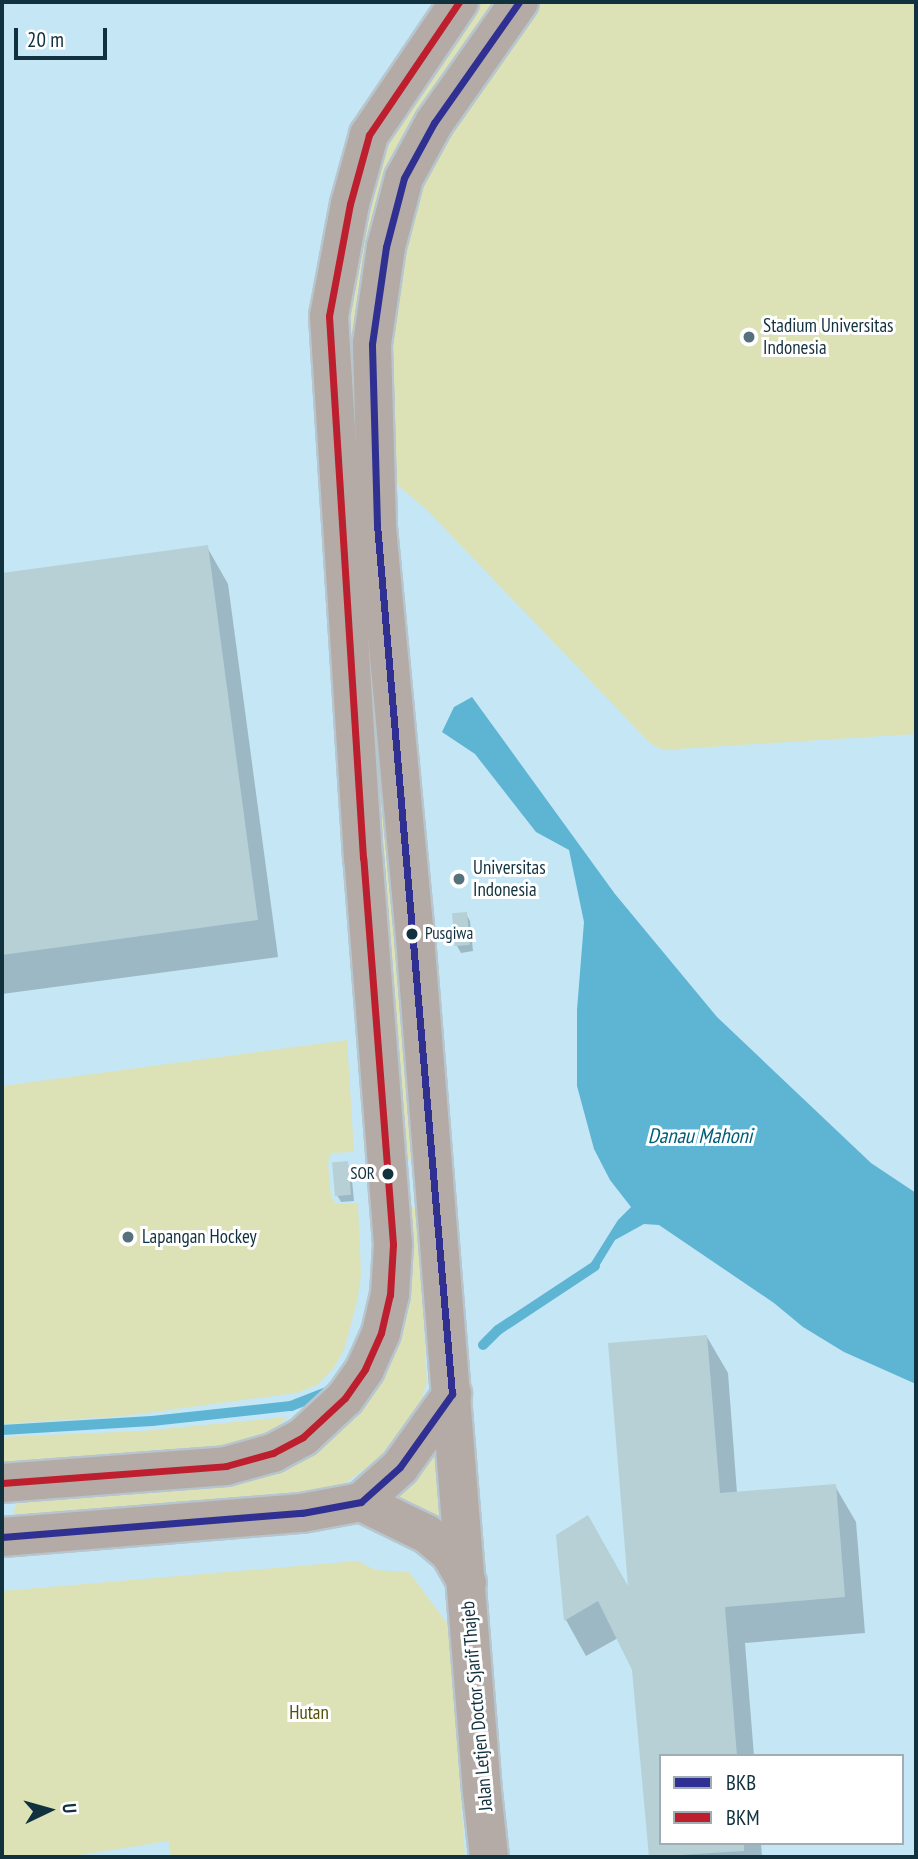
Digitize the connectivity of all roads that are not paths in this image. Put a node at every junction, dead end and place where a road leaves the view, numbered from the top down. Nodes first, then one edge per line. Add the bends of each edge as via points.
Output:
1 (459, 2) edge
2 (519, 2) edge
3 (405, 828) junction
4 (363, 858) junction
5 (452, 1394) junction
6 (2, 1483) edge
7 (361, 1502) junction
8 (2, 1537) edge
9 (467, 1583) junction
10 (494, 1848) edge

1 - 4 street via 369,135 350,204 329,316
2 - 3 street, Jalan Letjen Doctor Sjarif Thajeb via 434,123 404,178 386,247 373,344 377,525
3 - 4 street via 379,831 381,856
3 - 5 street, Jalan Letjen Doctor Sjarif Thajeb
4 - 6 street via 393,1244 390,1295 381,1334 365,1369 345,1398 303,1437 273,1454 226,1466
5 - 7 street via 400,1468
5 - 9 street, Jalan Letjen Doctor Sjarif Thajeb
7 - 8 street via 302,1513
7 - 9 street, Jalan Letjen Doctor Sjarif Thajeb via 434,1539 450,1553
9 - 10 street, Jalan Letjen Doctor Sjarif Thajeb

